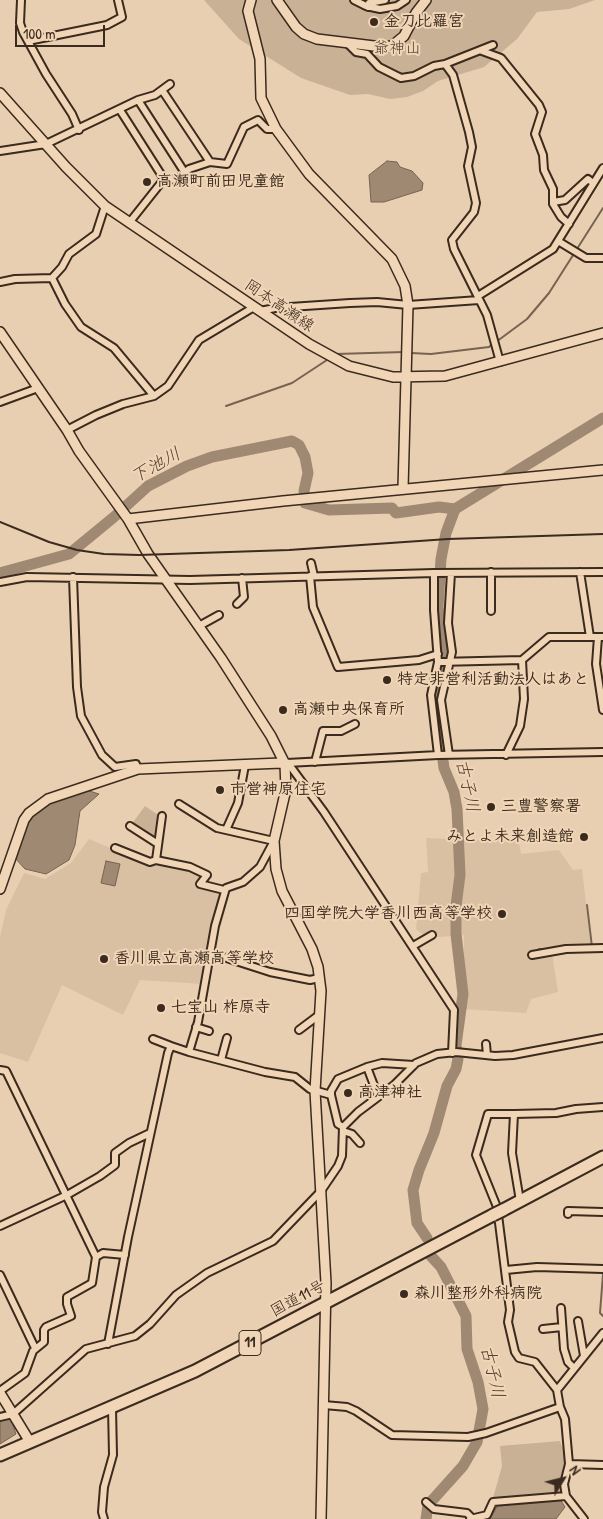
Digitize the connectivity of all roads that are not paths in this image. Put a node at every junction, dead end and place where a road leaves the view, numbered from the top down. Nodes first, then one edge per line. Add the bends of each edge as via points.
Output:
1 (21, 0) edge
2 (118, 0) edge
3 (251, 0) edge
4 (277, 0) edge
5 (354, 0) edge
6 (385, 0) edge
7 (406, 0) edge
8 (426, 0) edge
9 (368, 7) junction
10 (28, 41) junction
11 (348, 43) junction
12 (493, 45) dead end
13 (482, 51) junction
14 (445, 64) junction
15 (170, 84) dead end
16 (162, 90) junction
17 (0, 93) edge
18 (138, 100) junction
19 (120, 110) junction
20 (276, 129) junction
21 (79, 130) junction
22 (46, 144) junction
23 (0, 151) edge
24 (210, 162) junction
25 (603, 168) edge
26 (185, 173) junction
27 (164, 179) junction
28 (594, 183) junction
29 (552, 202) junction
30 (105, 206) junction
31 (129, 223) junction
32 (569, 224) junction
33 (558, 241) junction
34 (603, 258) edge
35 (52, 278) junction
36 (0, 282) edge
37 (478, 298) junction
38 (408, 305) junction
39 (257, 309) junction
40 (0, 332) edge
41 (603, 333) edge
42 (500, 362) junction
43 (405, 378) junction
44 (38, 388) junction
45 (154, 396) junction
46 (0, 402) edge
47 (67, 430) junction
48 (603, 470) edge
49 (403, 488) junction
50 (128, 519) junction
51 (312, 563) dead end
52 (434, 572) junction
53 (491, 572) junction
54 (580, 572) junction
55 (603, 572) edge
56 (451, 573) junction
57 (312, 576) junction
58 (73, 577) junction
59 (242, 578) junction
60 (166, 579) junction
61 (0, 582) edge
62 (237, 604) dead end
63 (491, 611) dead end
64 (219, 614) dead end
65 (199, 626) junction
66 (590, 637) junction
67 (601, 637) edge
68 (438, 654) junction
69 (522, 660) junction
70 (440, 662) junction
71 (450, 662) junction
72 (603, 710) edge
73 (355, 724) dead end
74 (603, 752) edge
75 (438, 755) junction
76 (449, 755) junction
77 (506, 755) junction
78 (315, 762) junction
79 (284, 763) junction
80 (245, 765) junction
81 (138, 769) junction
82 (179, 804) dead end
83 (162, 816) dead end
84 (130, 826) dead end
85 (226, 830) junction
86 (274, 841) junction
87 (158, 844) junction
88 (115, 848) dead end
89 (156, 860) junction
90 (0, 889) edge
91 (224, 890) junction
92 (432, 935) dead end
93 (413, 946) junction
94 (603, 948) edge
95 (211, 953) junction
96 (532, 955) dead end
97 (319, 978) junction
98 (319, 1015) junction
99 (196, 1027) junction
100 (299, 1030) dead end
101 (209, 1031) dead end
102 (227, 1038) dead end
103 (603, 1038) edge
104 (153, 1039) dead end
105 (486, 1044) dead end
106 (171, 1046) junction
107 (189, 1052) junction
108 (452, 1053) junction
109 (486, 1056) junction
110 (221, 1060) junction
111 (414, 1065) junction
112 (367, 1067) junction
113 (0, 1070) edge
114 (315, 1091) junction
115 (331, 1095) junction
116 (378, 1096) junction
117 (603, 1108) edge
118 (514, 1114) junction
119 (342, 1129) junction
120 (150, 1133) junction
121 (360, 1143) dead end
122 (603, 1157) edge
123 (321, 1191) junction
124 (67, 1195) junction
125 (520, 1201) junction
126 (603, 1212) edge
127 (568, 1214) dead end
128 (0, 1226) edge
129 (125, 1254) junction
130 (96, 1257) junction
131 (603, 1269) edge
132 (506, 1270) junction
133 (0, 1275) edge
134 (326, 1302) junction
135 (561, 1308) dead end
136 (578, 1321) dead end
137 (562, 1327) junction
138 (543, 1329) dead end
139 (603, 1333) edge
140 (108, 1344) junction
141 (35, 1348) junction
142 (584, 1356) junction
143 (574, 1368) junction
144 (557, 1390) junction
145 (0, 1392) edge
146 (324, 1405) junction
147 (560, 1407) junction
148 (112, 1408) junction
149 (13, 1414) junction
150 (0, 1417) edge
151 (30, 1442) junction
152 (0, 1455) edge
153 (569, 1464) junction
154 (603, 1465) edge
155 (566, 1496) junction
156 (426, 1502) dead end
157 (471, 1518) edge
158 (104, 1519) edge
159 (321, 1519) edge
160 (584, 1519) edge

1 - 10 street via 20,23
2 - 10 street via 122,17 107,25
3 - 20 street via 248,11 260,59 261,98
4 - 11 street via 304,34
5 - 9 street
6 - 9 street via 370,2
7 - 9 street via 398,6
8 - 11 street via 404,36 392,46
10 - 21 street
11 - 14 street via 356,52 367,54 379,67 401,78
12 - 13 street
13 - 14 street
13 - 29 street via 501,58 539,105 542,112 535,134 543,155 544,170 553,189
14 - 37 street via 453,75 469,132 472,147 468,166 476,203 474,212 452,240
15 - 16 street
16 - 18 street
16 - 24 street
17 - 22 street, 岡本高瀬線
18 - 19 street
18 - 26 street
19 - 21 street
19 - 27 street
20 - 24 street via 267,129 258,120 244,127 227,164
20 - 38 street via 309,174 392,259 405,286
21 - 22 street
22 - 23 street
22 - 30 street, 岡本高瀬線
24 - 26 street
25 - 28 street
26 - 27 street via 177,180
27 - 31 street
28 - 29 street via 585,180 566,200
28 - 32 street
29 - 32 street
30 - 31 street, 岡本高瀬線
30 - 35 street via 96,234 69,254
31 - 39 street, 岡本高瀬線
32 - 33 street
33 - 34 street via 586,258
33 - 37 street via 539,259
35 - 36 street
35 - 45 street via 81,327 114,348
37 - 38 street
37 - 42 street via 487,315
38 - 39 street via 377,302
38 - 43 street
39 - 43 street, 岡本高瀬線 via 349,366
39 - 45 street via 199,340 168,386
40 - 44 street
41 - 42 street, 岡本高瀬線
42 - 43 street, 岡本高瀬線 via 445,376
43 - 49 street
44 - 46 street
44 - 47 street
45 - 47 street via 114,408
47 - 50 street
48 - 49 street
49 - 50 street
50 - 60 street
51 - 57 street
52 - 56 street
52 - 57 street
52 - 68 street
53 - 54 street
53 - 56 street
53 - 63 street
54 - 55 street
54 - 66 street
56 - 71 street
57 - 59 street
57 - 68 street via 313,607 338,667 419,660
58 - 60 street
58 - 61 street via 27,577
58 - 81 street via 81,716 102,756 114,767 136,764
59 - 60 street
59 - 62 street via 244,597
60 - 65 street
64 - 65 street
65 - 79 street via 262,722
66 - 67 street
66 - 69 street via 549,637
67 - 72 street via 596,664
68 - 70 street
69 - 71 street
69 - 77 street via 524,699 520,726
70 - 71 street
70 - 75 street via 431,695
71 - 76 street via 441,700
73 - 78 street via 341,731 323,731
74 - 77 street
75 - 76 street
75 - 78 street
76 - 77 street
78 - 79 street
79 - 80 street
79 - 86 street via 286,789
79 - 93 street via 324,812
80 - 81 street
80 - 85 street via 238,803
81 - 90 street via 48,799 29,813 19,832
82 - 85 street via 217,828
83 - 87 street
84 - 87 street
85 - 86 street
86 - 91 street via 260,867 243,882
86 - 97 street via 278,880 312,949
87 - 89 street
88 - 89 street via 150,862
89 - 91 street via 190,867 208,875 200,884
91 - 95 street
92 - 93 street
93 - 108 street via 454,1010
94 - 96 street via 566,949
95 - 97 street via 270,972 310,980
95 - 99 street
97 - 98 street
98 - 100 street
98 - 114 street
99 - 101 street
99 - 107 street
102 - 110 street
103 - 109 street
104 - 106 street
105 - 109 street
106 - 107 street
106 - 120 street
107 - 110 street
108 - 109 street
108 - 111 street via 425,1058
110 - 114 street via 265,1072 288,1074
111 - 112 street via 382,1063
111 - 116 street
112 - 115 street via 338,1079
112 - 116 street
113 - 124 street via 6,1071
114 - 115 street
114 - 123 street
115 - 119 street
116 - 119 street
117 - 118 street
118 - 125 street via 512,1153
118 - 132 street via 488,1114 476,1156 497,1207
119 - 121 street
119 - 123 street via 342,1156
120 - 124 street via 115,1153 115,1165
120 - 129 street
122 - 125 highway, 国道11号 / 11
123 - 134 street
123 - 140 street via 273,1241 207,1273 176,1295 135,1336
124 - 128 street
124 - 130 street
125 - 134 highway, 国道11号 / 11
126 - 127 street via 568,1211
129 - 130 street via 103,1253
129 - 140 street
130 - 141 street via 92,1282 67,1297 71,1316 46,1327 44,1342
131 - 132 street via 538,1267
132 - 144 street via 508,1322 515,1352 519,1358 535,1362
133 - 141 street
134 - 146 street
134 - 148 highway, 国道11号 / 11 via 234,1352
135 - 137 street
136 - 142 street
137 - 138 street
137 - 143 street via 564,1349 568,1362
139 - 142 street
140 - 149 street via 86,1349
141 - 145 street via 25,1373
142 - 143 street
143 - 144 street
144 - 147 street
145 - 149 street
146 - 147 street via 347,1407 392,1435 468,1437
146 - 159 street
147 - 153 street via 565,1419
148 - 151 highway, 国道11号 / 11
148 - 158 street via 113,1455 104,1487
149 - 150 street
149 - 151 street
151 - 152 highway, 国道11号 / 11
153 - 154 street
153 - 155 street via 564,1484
155 - 157 street via 492,1502 487,1515
155 - 160 street
156 - 157 street via 434,1509 467,1513

